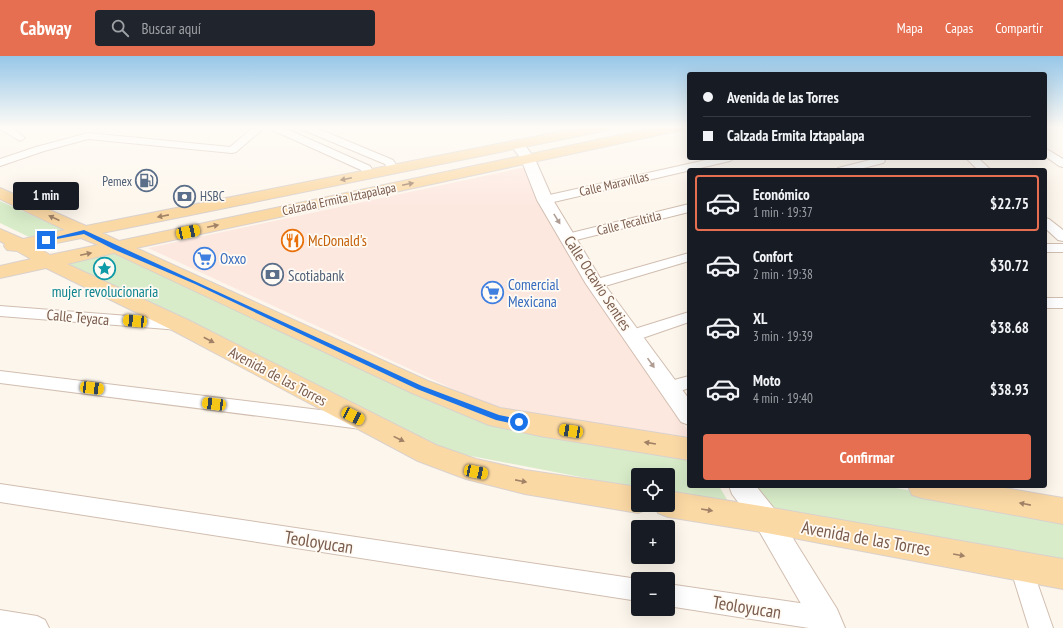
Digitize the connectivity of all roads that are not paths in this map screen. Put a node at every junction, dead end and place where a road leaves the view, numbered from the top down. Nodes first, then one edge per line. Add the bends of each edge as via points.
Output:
1 (27, 154) edge
2 (334, 154) edge
3 (369, 154) edge
4 (469, 154) edge
5 (524, 154) edge
6 (553, 154) edge
7 (1049, 154) edge
8 (528, 159) junction
9 (721, 160) edge
10 (973, 160) edge
11 (0, 163) edge
12 (880, 163) edge
13 (1063, 164) edge
14 (853, 168) edge
15 (983, 168) edge
16 (393, 169) junction
17 (368, 174) junction
18 (0, 193) edge
19 (545, 200) junction
20 (687, 208) edge
21 (1047, 224) edge
22 (84, 232) junction
23 (0, 234) edge
24 (568, 238) junction
25 (1063, 238) edge
26 (21, 245) junction
27 (115, 247) junction
28 (0, 248) edge
29 (1047, 248) edge
30 (1063, 248) edge
31 (687, 258) edge
32 (48, 262) junction
33 (0, 272) edge
34 (595, 284) junction
35 (1047, 303) edge
36 (1063, 303) edge
37 (0, 311) edge
38 (687, 318) edge
39 (180, 325) junction
40 (632, 336) junction
41 (0, 377) edge
42 (687, 383) edge
43 (669, 388) junction
44 (687, 413) edge
45 (366, 422) junction
46 (687, 449) edge
47 (743, 488) edge
48 (946, 488) edge
49 (993, 492) edge
50 (0, 493) edge
51 (631, 499) edge
52 (675, 505) edge
53 (1063, 511) edge
54 (767, 520) junction
55 (1021, 567) junction
56 (1063, 574) edge
57 (631, 589) edge
58 (675, 596) edge
59 (0, 622) edge
60 (828, 624) edge
61 (37, 628) edge
62 (1041, 628) edge

1 - 11 street
2 - 17 street via 366,168
3 - 16 street via 389,162
4 - 16 main road, Calzada Ermita Iztapalapa
5 - 8 street, Calle Octavio Senties
6 - 8 main road, Calzada Ermita Iztapalapa
7 - 13 street
8 - 19 street, Calle Octavio Senties
27 -> 8 main road, Calzada Ermita Iztapalapa
9 - 19 street, Calle Maravillas
10 - 15 street
12 - 14 street
16 - 17 main road, Calzada Ermita Iztapalapa
17 -> 22 main road, Calzada Ermita Iztapalapa
22 -> 18 main road
19 -> 24 street, Calle Octavio Senties
20 - 24 street, Calle Tecaltitla
21 - 25 street
22 - 26 main road, Calzada Ermita Iztapalapa
22 - 27 main road
23 - 26 main road, Avenida de las Torres
24 - 34 street, Calle Octavio Senties
26 - 28 main road, Calzada Ermita Iztapalapa
26 - 32 main road, Avenida de las Torres
32 -> 27 main road, Calzada Ermita Iztapalapa
46 -> 27 main road via 540,426 491,415 420,387
29 - 30 street
31 - 34 street
32 - 33 main road, Calzada Ermita Iztapalapa
32 - 39 main road, Avenida de las Torres
34 - 40 street, Calle Octavio Senties
35 - 36 street
37 - 39 street, Calle Teyaca
38 - 40 street
39 -> 45 main road, Avenida de las Torres
40 -> 43 street, Calle Octavio Senties
41 - 45 street
42 - 43 street
43 - 44 street, Calle Octavio Senties
45 -> 51 main road, Avenida de las Torres via 427,453 476,472
47 - 54 street
48 - 49 main road
53 -> 49 main road
50 - 57 street, Teoloyucan
52 -> 54 main road, Avenida de las Torres
54 -> 55 main road, Avenida de las Torres
54 - 60 street
55 - 56 main road, Avenida de las Torres
55 - 62 street
58 - 60 street, Teoloyucan
59 - 61 street

